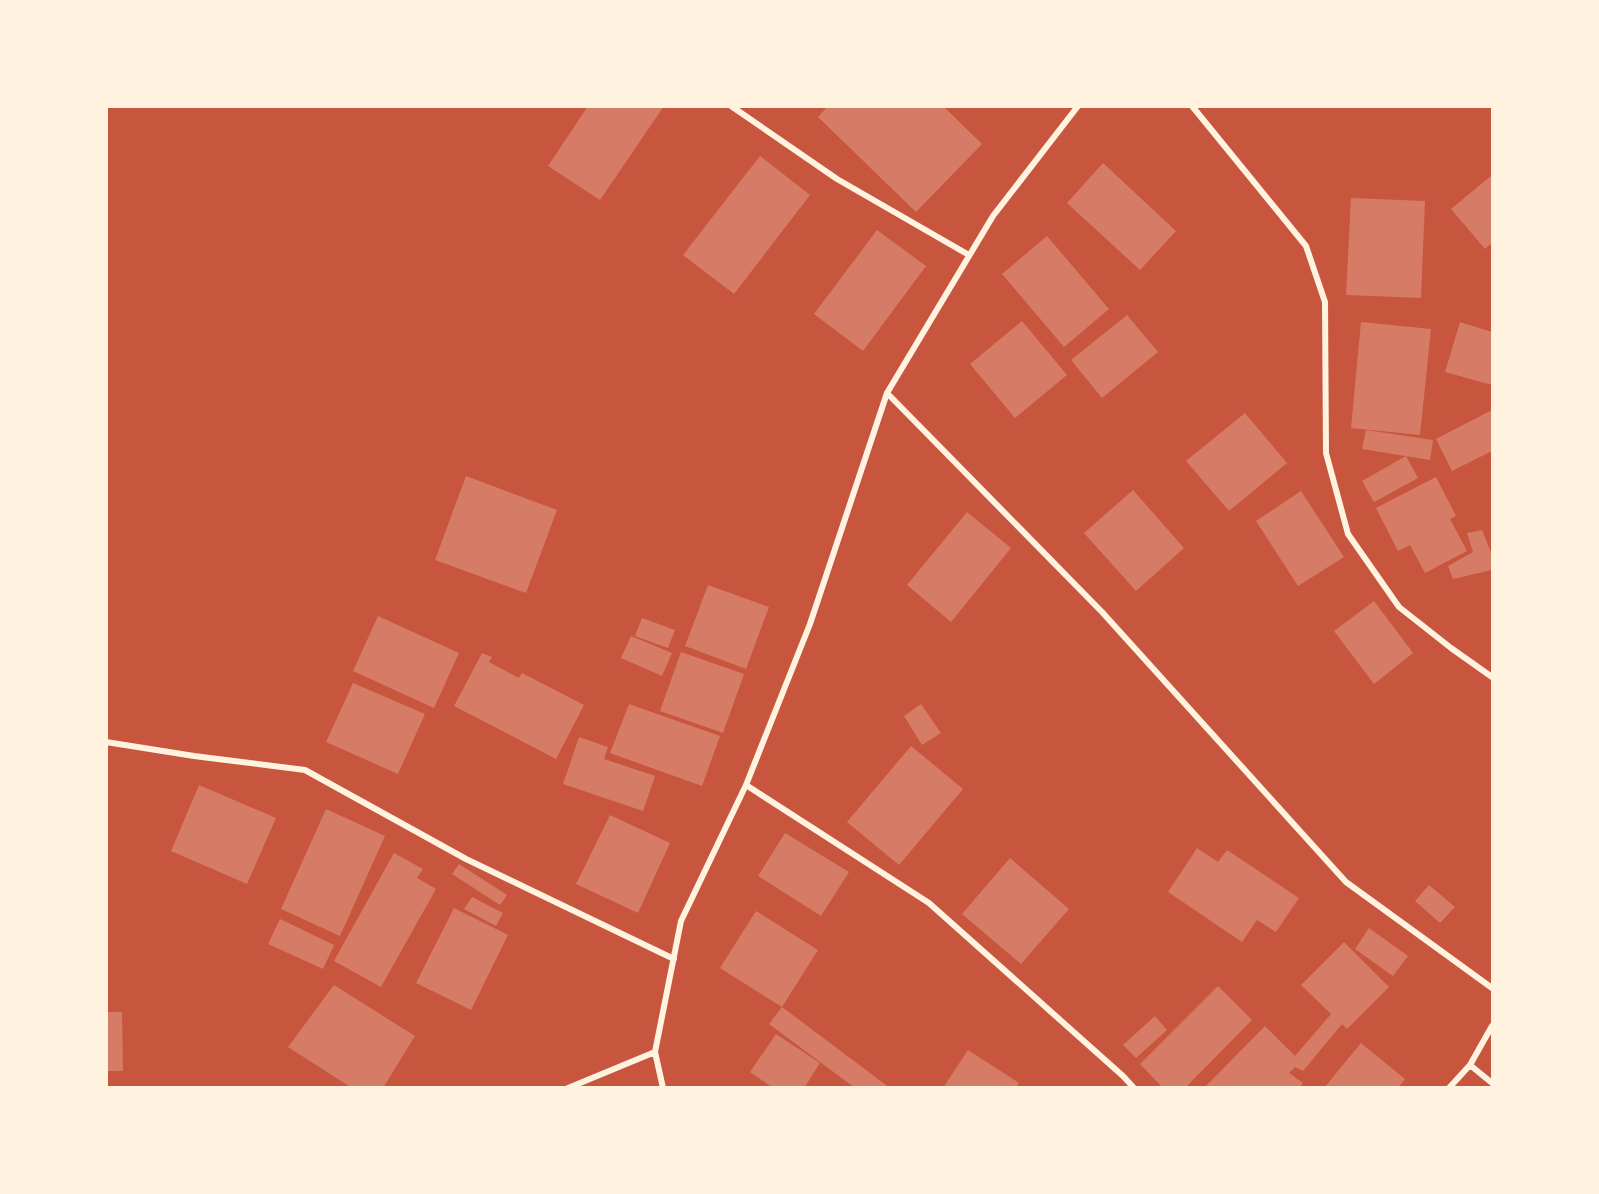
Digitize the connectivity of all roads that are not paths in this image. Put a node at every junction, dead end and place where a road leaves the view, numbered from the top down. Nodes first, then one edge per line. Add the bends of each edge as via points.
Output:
1 (731, 106) edge
2 (1078, 106) edge
3 (1192, 106) edge
4 (969, 255) junction
5 (887, 393) junction
6 (1492, 677) edge
7 (106, 742) edge
8 (746, 785) junction
9 (674, 959) junction
10 (1492, 988) edge
11 (1492, 1026) edge
12 (655, 1052) junction
13 (1470, 1065) junction
14 (1492, 1083) edge
15 (568, 1088) edge
16 (663, 1088) edge
17 (1134, 1088) edge
18 (1449, 1088) edge

1 - 4 street via 837,179
2 - 4 street via 993,216
3 - 6 street via 1306,246 1325,302 1326,453 1348,534 1399,607
4 - 5 street
5 - 8 street via 810,624
5 - 10 street via 1102,612 1346,882
7 - 9 street via 305,770 466,859
8 - 9 street via 681,921
8 - 17 street via 929,903
9 - 12 street
11 - 13 street
12 - 15 street
12 - 16 street
13 - 14 street
13 - 18 street

